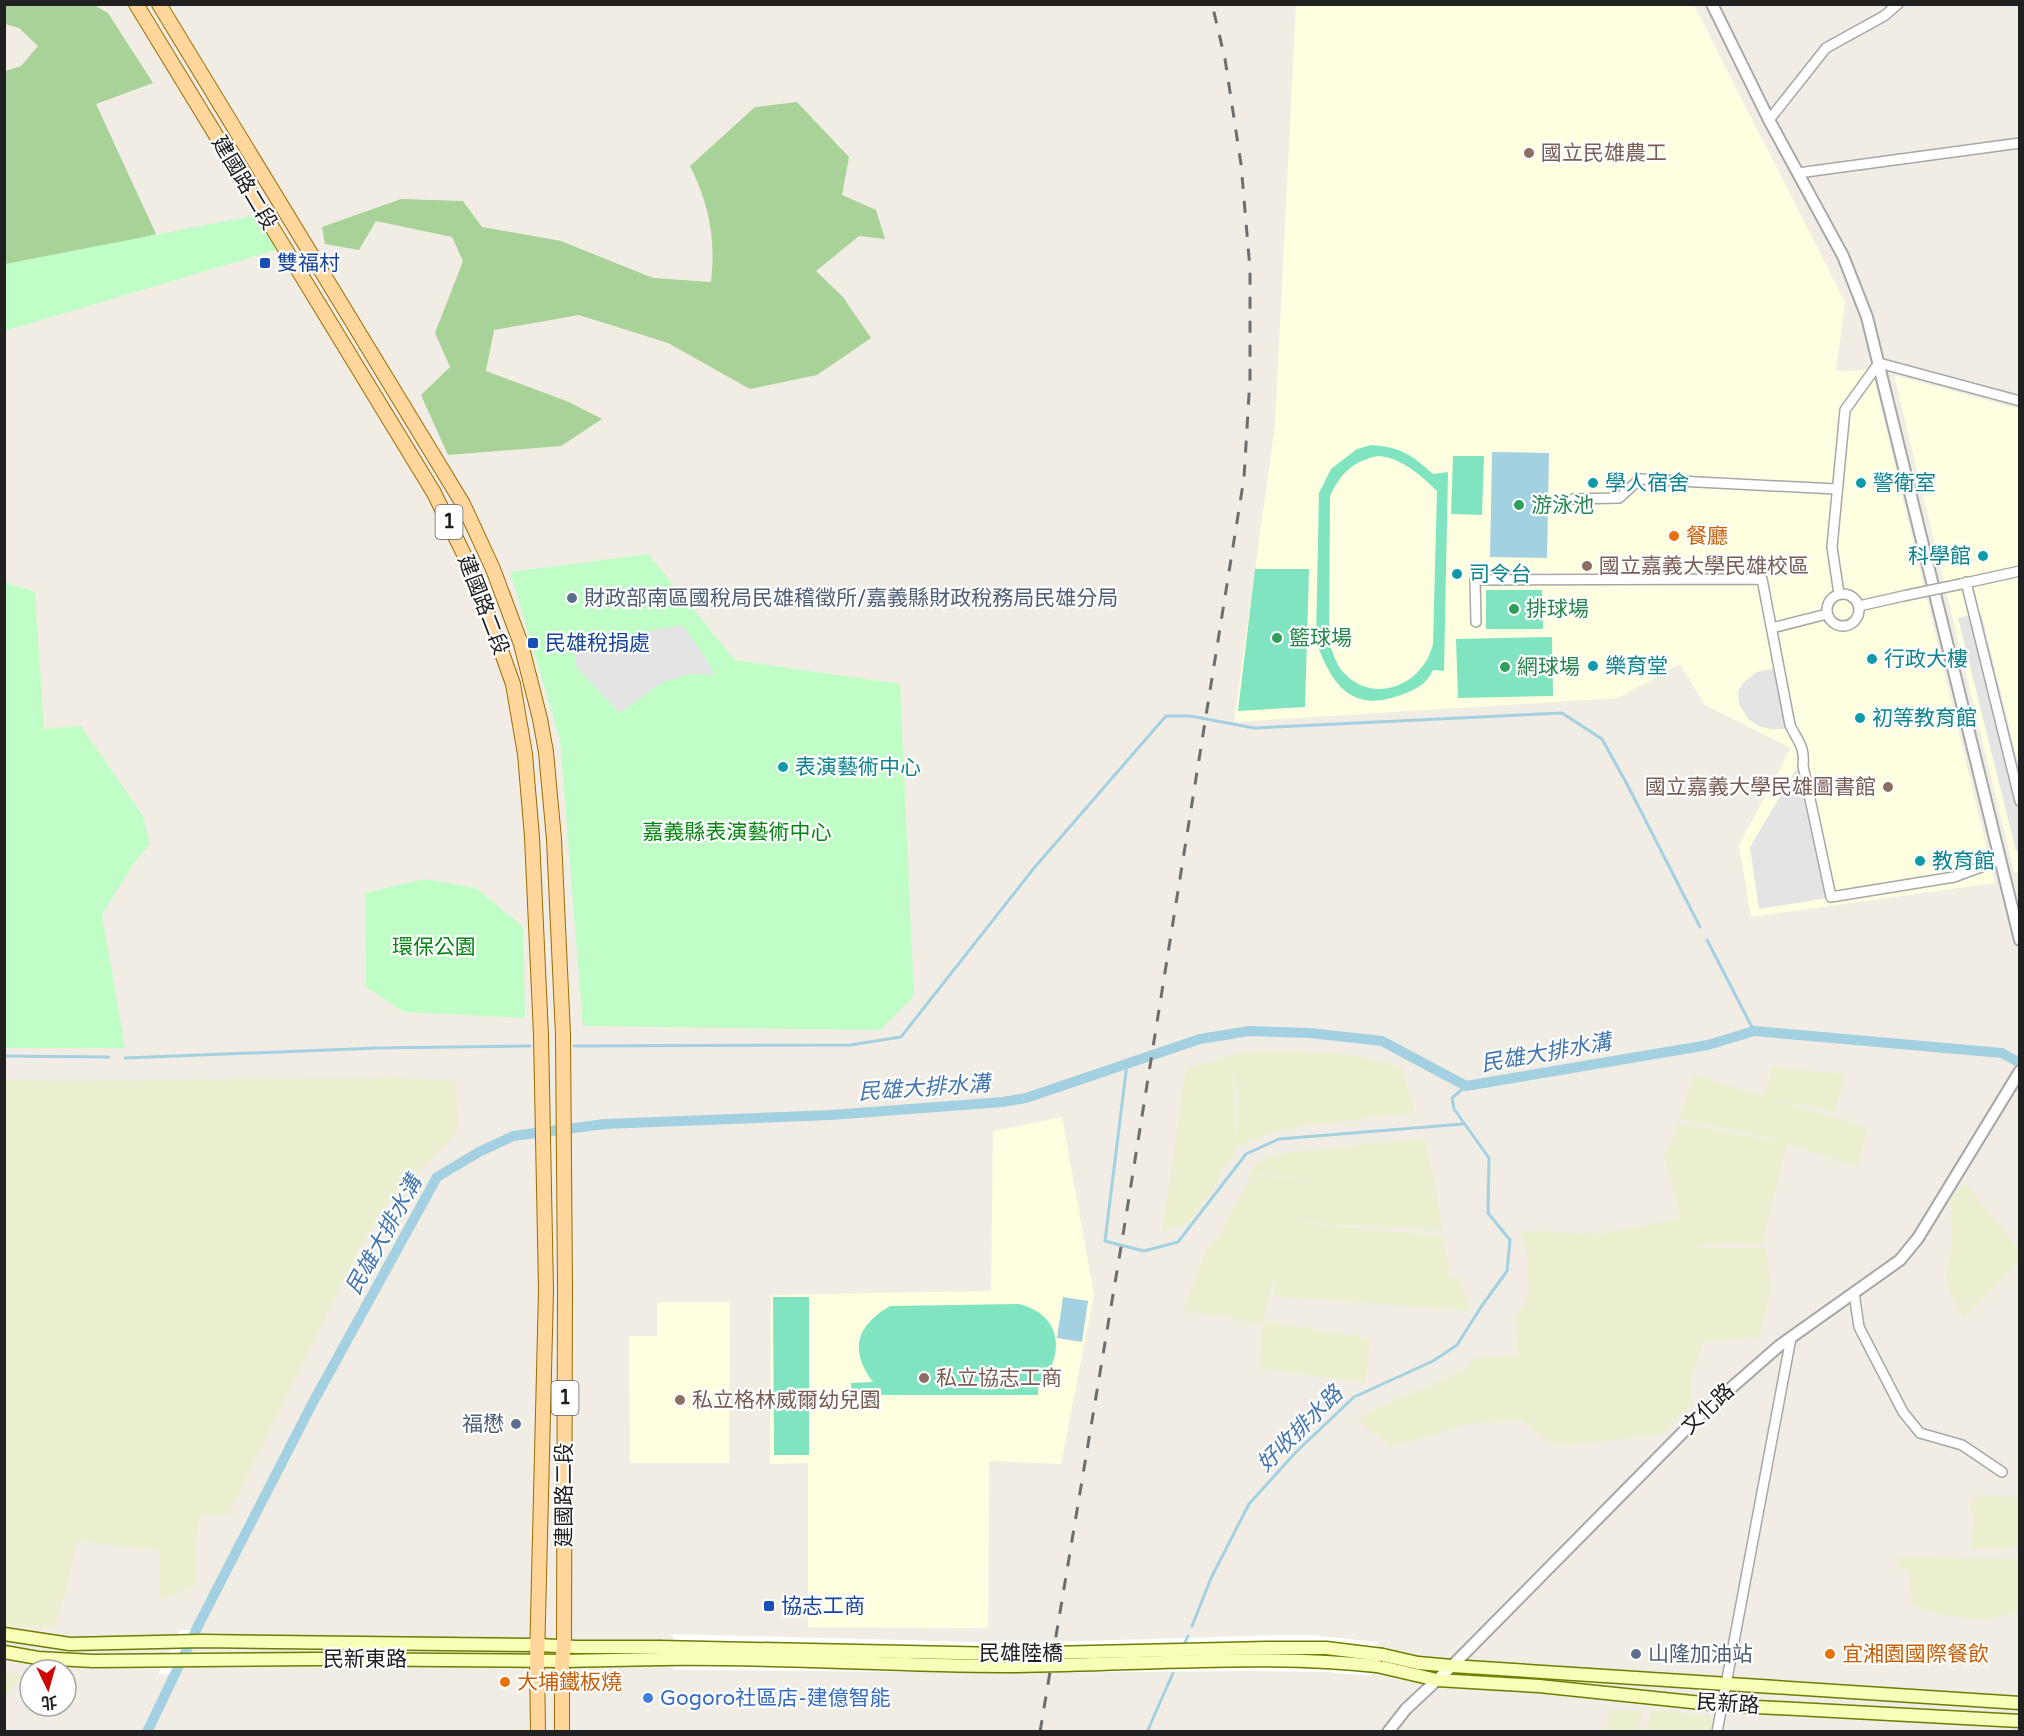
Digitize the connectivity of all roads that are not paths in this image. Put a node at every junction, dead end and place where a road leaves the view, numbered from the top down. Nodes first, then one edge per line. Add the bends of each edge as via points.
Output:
1 (136, 4) edge
2 (159, 4) edge
3 (1712, 4) edge
4 (1898, 4) edge
5 (1769, 120) junction
6 (2019, 143) edge
7 (1798, 173) junction
8 (1880, 363) junction
9 (2019, 401) edge
10 (450, 484) junction
11 (1836, 489) junction
12 (434, 493) junction
13 (1573, 499) dead end
14 (2019, 571) edge
15 (1964, 583) junction
16 (1839, 594) junction
17 (1859, 606) junction
18 (1827, 614) junction
19 (1476, 622) dead end
20 (1772, 628) junction
21 (2019, 801) edge
22 (2000, 861) junction
23 (2019, 940) edge
24 (2019, 1071) edge
25 (1854, 1293) junction
26 (1791, 1338) junction
27 (2002, 1472) dead end
28 (4, 1634) edge
29 (538, 1645) junction
30 (564, 1647) junction
31 (4, 1652) edge
32 (660, 1653) junction
33 (537, 1660) junction
34 (1380, 1660) junction
35 (562, 1661) junction
36 (1452, 1666) junction
37 (1437, 1680) junction
38 (1727, 1684) junction
39 (2019, 1704) edge
40 (1721, 1705) junction
41 (2019, 1721) edge
42 (538, 1731) edge
43 (562, 1731) edge
44 (1388, 1731) edge
45 (1717, 1731) edge

1 - 12 main road, 建國路二段 / 1
2 - 10 main road, 建國路二段 / 1
3 - 5 street
4 - 5 street via 1826,48
5 - 7 street
6 - 7 street
7 - 8 street via 1843,256
8 - 9 street
8 - 11 street via 1845,410
8 - 22 street
10 - 12 main road
10 - 30 main road, 建國路二段 / 1 via 493,569 521,644 546,752 563,1035
11 - 13 street via 1640,479 1619,498
11 - 16 street via 1832,547
12 - 29 main road, 建國路二段 / 1 via 482,595 513,684 525,754 541,1035 546,1290
14 - 15 street
15 - 17 street, bridge
15 - 21 street
16 - 17 street via 1850,595
16 - 18 street via 1830,599
17 - 18 street via 1856,619 1847,626 1837,625
18 - 20 street
19 - 20 street via 1475,580 1762,579
20 - 22 street via 1790,725 1804,752 1803,766 1831,897 1954,877
22 - 23 street
24 - 25 street, 文化路 via 1918,1238 1900,1260
25 - 26 street, 文化路
25 - 27 street via 1859,1327 1914,1426 1920,1433 1962,1445
26 - 36 street, 文化路 via 1699,1416
26 - 38 street
28 - 29 main road, 民新東路 via 70,1644 201,1641
29 - 30 main road, 民新東路
29 - 33 main road, 建國路二段 / 1
30 - 32 main road, 民新東路
30 - 35 main road, 建國路二段 / 1
31 - 33 main road, 民新東路 via 93,1661
32 - 34 main road, 民雄陸橋, bridge via 1003,1654 1326,1648
32 - 35 main road, 民新東路
33 - 35 main road, 民新東路
33 - 42 main road, 建國路二段 / 1
34 - 36 main road, 民新路
34 - 37 main road, 民新路
35 - 43 main road, 建國路二段 / 1
36 - 37 street, 文化路
36 - 38 main road, 民新路
37 - 40 main road, 民新路
37 - 44 street, 文化路
38 - 39 main road, 民新路
38 - 40 street
40 - 41 main road, 民新路
40 - 45 street

